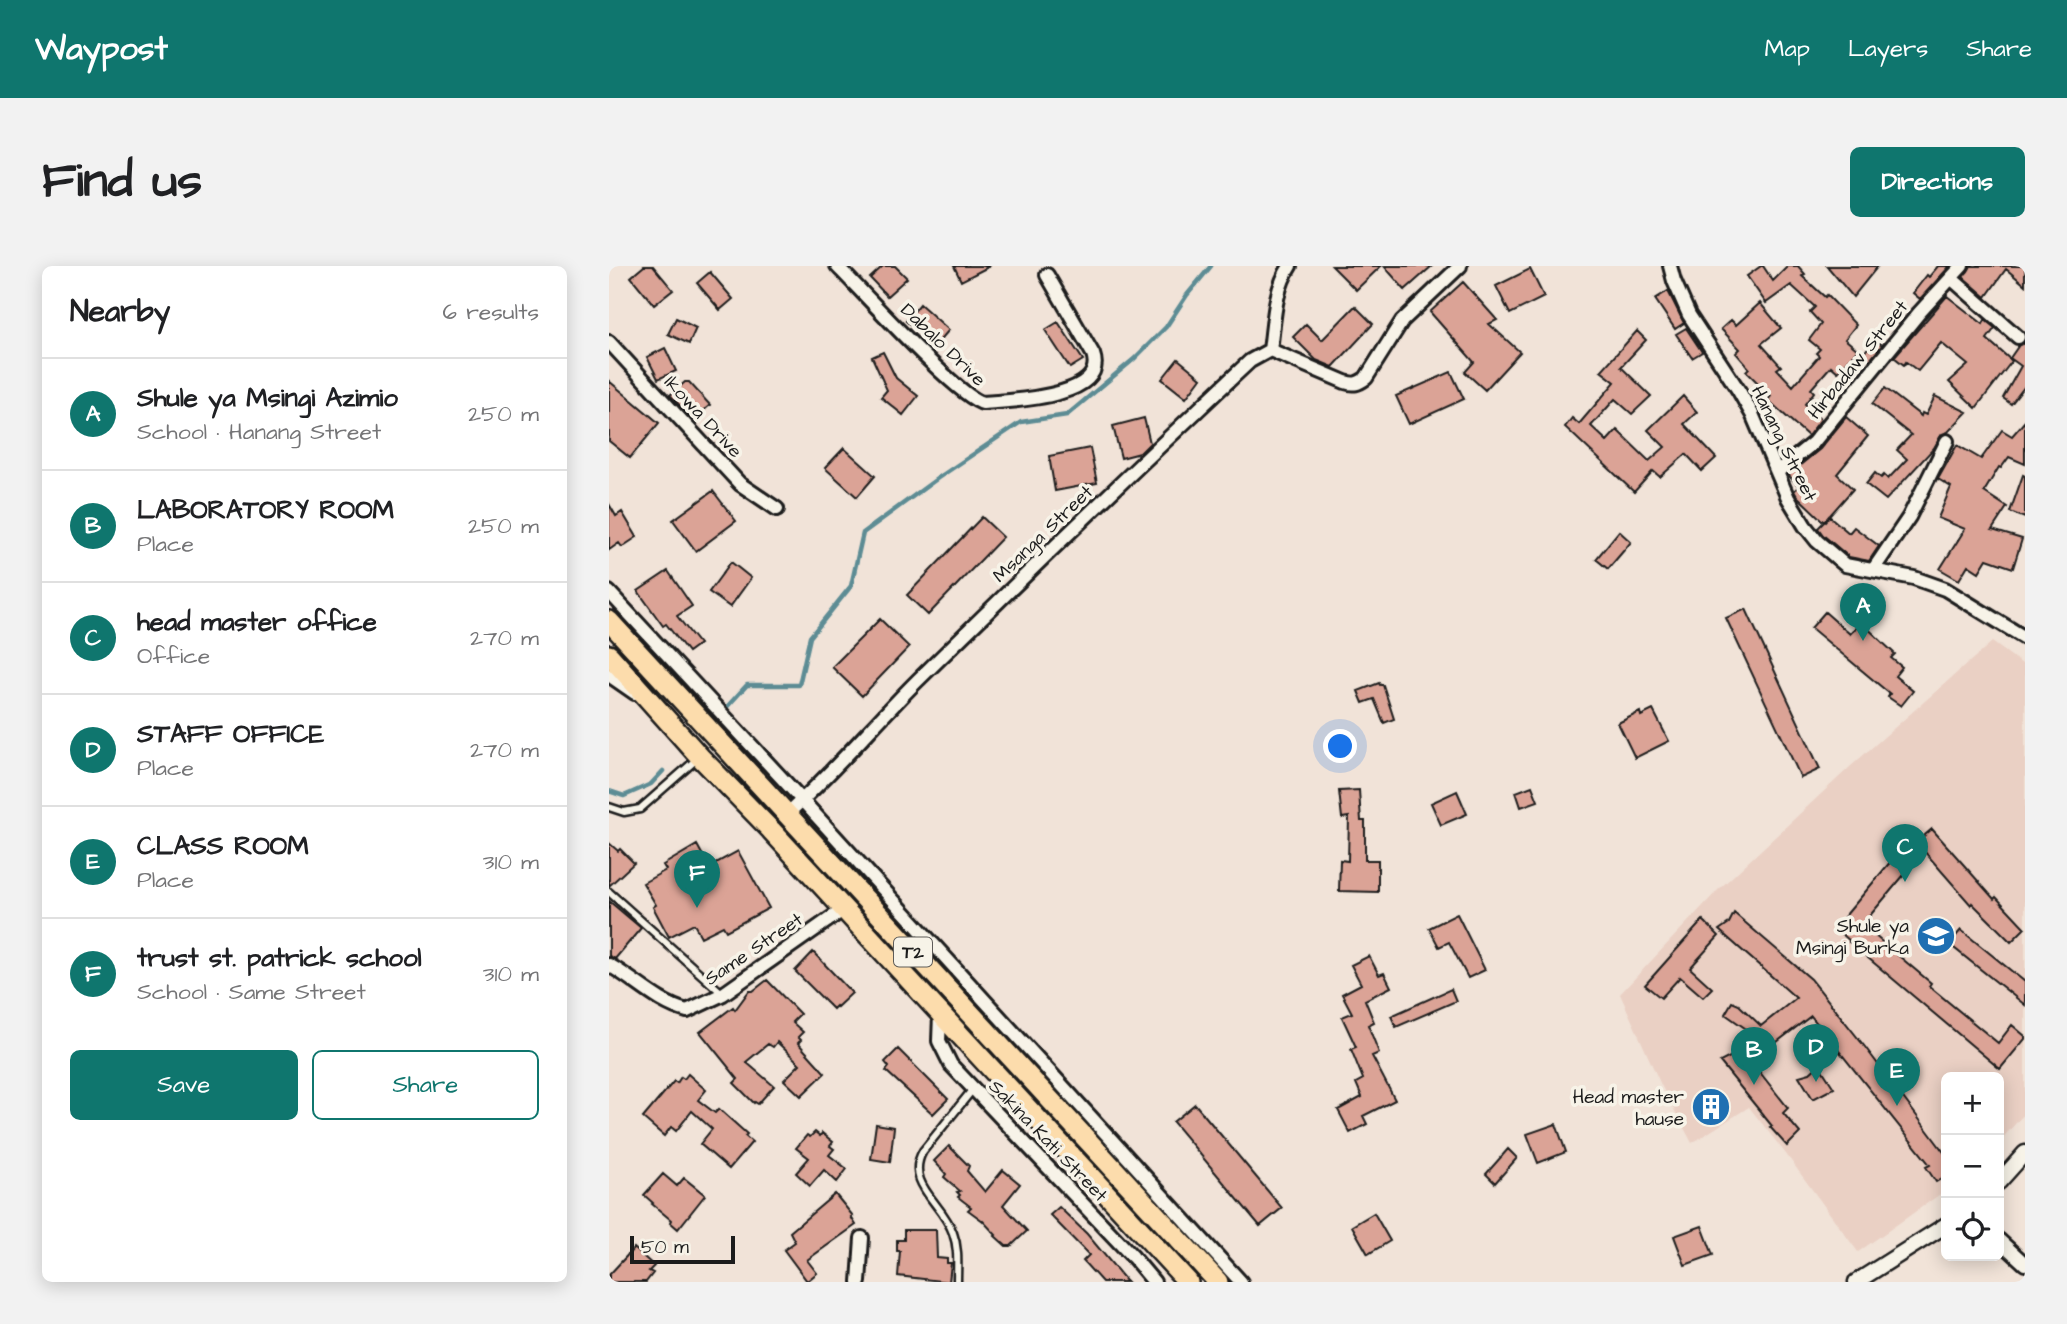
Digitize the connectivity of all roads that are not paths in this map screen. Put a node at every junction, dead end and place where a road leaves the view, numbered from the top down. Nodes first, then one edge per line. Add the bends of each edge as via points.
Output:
1 (837, 266) edge
2 (1290, 266) edge
3 (1460, 266) edge
4 (1670, 266) edge
5 (1962, 266) edge
6 (1047, 275) dead end
7 (1951, 278) junction
8 (2018, 337) dead end
9 (609, 342) edge
10 (1270, 350) junction
11 (1947, 441) dead end
12 (1777, 472) junction
13 (777, 509) dead end
14 (1873, 570) junction
15 (609, 593) edge
16 (609, 621) edge
17 (2025, 638) edge
18 (609, 655) edge
19 (609, 676) edge
20 (656, 707) junction
21 (700, 757) junction
22 (803, 800) junction
23 (609, 807) edge
24 (787, 814) junction
25 (609, 892) edge
26 (844, 909) junction
27 (609, 965) edge
28 (723, 994) junction
29 (940, 1014) junction
30 (973, 1089) junction
31 (2025, 1153) edge
32 (2004, 1176) edge
33 (1941, 1228) edge
34 (862, 1238) dead end
35 (2004, 1245) edge
36 (2025, 1264) edge
37 (1862, 1280) edge
38 (859, 1282) edge
39 (957, 1282) edge
40 (1154, 1282) edge
41 (1188, 1282) edge
42 (1218, 1282) edge
43 (1241, 1282) edge

1 - 6 street, Dabalo Drive via 950,380 974,401 983,403 1065,391 1087,379 1094,369 1093,354
2 - 10 street via 1278,297
3 - 10 street via 1402,321 1360,383 1345,383
4 - 12 street, Hanang Street via 1689,315 1752,414
5 - 7 street, Hirbadaw Street
7 - 8 street
7 - 12 street, Hirbadaw Street via 1813,443
9 - 13 street, Ikowa Drive via 740,484
10 - 22 street, Msanga Street via 1250,361 1143,461 884,713
11 - 14 street via 1909,517
12 - 14 street, Hanang Street via 1817,541 1843,564
14 - 17 street, Hanang Street via 1931,582
15 - 22 street
16 - 24 highway, T2
18 - 20 highway, T2
19 - 20 street
20 - 21 highway, T2
21 - 23 lane via 640,809 624,813
21 - 26 highway, T2
22 - 24 street, Msanga Street
22 - 43 street
24 - 42 highway, T2
25 - 28 lane
26 - 28 street, Same Street
26 - 29 highway, T2
27 - 28 street, Same Street via 659,1000 687,1011
29 - 30 street, Sakina Kati Street via 939,1041 951,1065
29 - 41 highway, T2
30 - 39 lane via 916,1163 917,1175 953,1230
30 - 40 street, Sakina Kati Street
31 - 32 street
33 - 37 street
34 - 38 street
35 - 36 street

